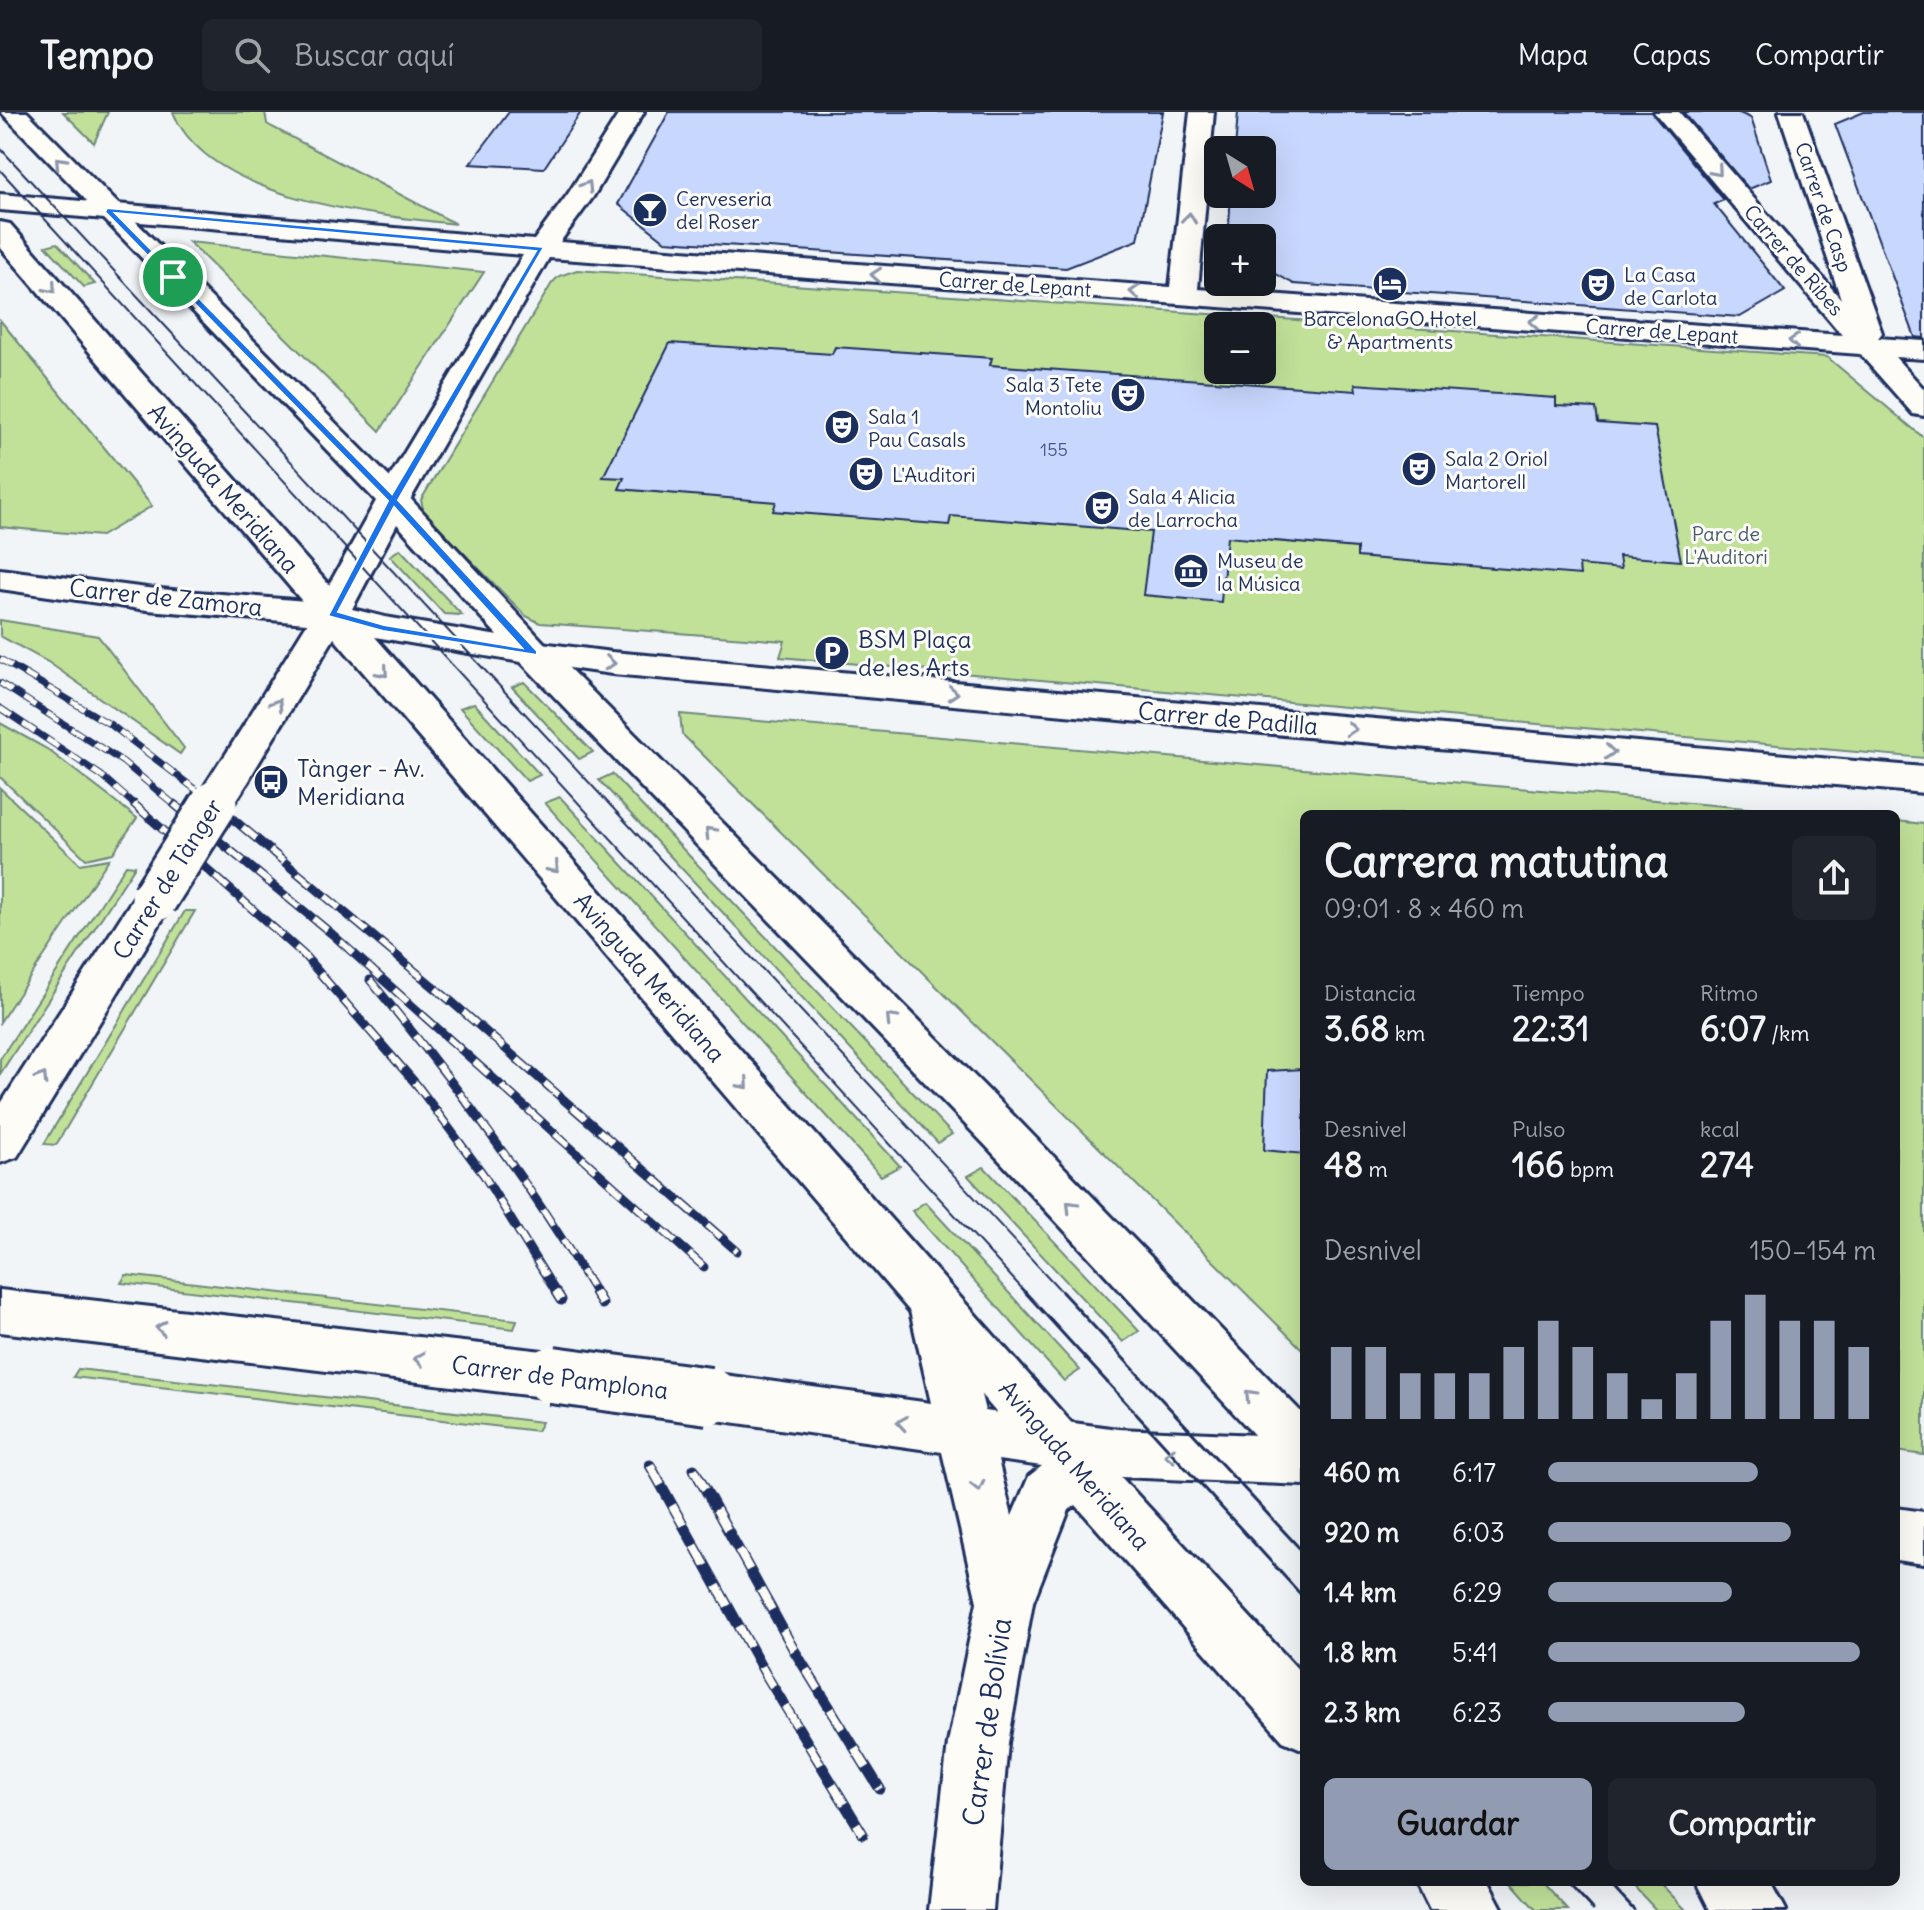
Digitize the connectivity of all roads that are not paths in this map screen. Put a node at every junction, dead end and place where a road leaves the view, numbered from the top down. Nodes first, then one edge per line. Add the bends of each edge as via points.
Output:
1 (13, 112) edge
2 (632, 112) edge
3 (1202, 112) edge
4 (1666, 112) edge
5 (1791, 112) edge
6 (0, 202) edge
7 (107, 210) junction
8 (0, 230) edge
9 (541, 249) junction
10 (1183, 296) junction
11 (1871, 347) junction
12 (1924, 350) edge
13 (1924, 407) edge
14 (393, 500) junction
15 (0, 579) edge
16 (331, 614) junction
17 (533, 653) junction
18 (1924, 780) edge
19 (0, 1144) edge
20 (933, 1302) junction
21 (0, 1311) edge
22 (966, 1433) junction
23 (1300, 1447) edge
24 (1085, 1457) junction
25 (1300, 1461) edge
26 (1900, 1535) edge
27 (1924, 1538) edge
28 (1005, 1602) junction
29 (1300, 1715) edge
30 (1450, 1886) edge
31 (1731, 1886) edge
32 (961, 1910) edge
33 (1471, 1910) edge
34 (1754, 1910) edge

7 -> 1 street
9 -> 2 street, Carrer de Tànger
10 -> 3 street
4 -> 11 street, Carrer de Ribes
5 - 11 street, Carrer de Casp
6 - 7 street, Carrer de Lepant
7 - 9 street, Carrer de Lepant
7 - 14 street
8 -> 16 street, Avinguda Meridiana
10 -> 9 street, Carrer de Lepant
9 - 14 street, Carrer de Tànger
11 -> 10 street, Carrer de Lepant
11 - 12 street, Carrer de Lepant
11 - 13 street, Carrer de Ribes
14 - 16 street, Carrer de Tànger
14 - 17 street
15 - 16 street, Carrer de Zamora via 147,599
16 - 17 street, Carrer de Zamora
19 -> 16 street, Carrer de Tànger, bridge
16 -> 20 street, Avinguda Meridiana
17 -> 18 street, Carrer de Padilla
23 -> 17 street
20 - 22 street, Carrer de Bolívia
20 - 24 street, Avinguda Meridiana
22 -> 21 street, Carrer de Pamplona, bridge via 552,1375
22 - 24 street, Carrer de Pamplona
22 -> 28 street, Carrer de Bolívia
25 -> 24 street, Carrer de Pamplona
24 - 28 street via 1048,1494
24 - 29 street, Avinguda Meridiana
26 - 27 street
28 - 32 street, Carrer de Bolívia via 978,1743
30 - 33 street
31 - 34 street

